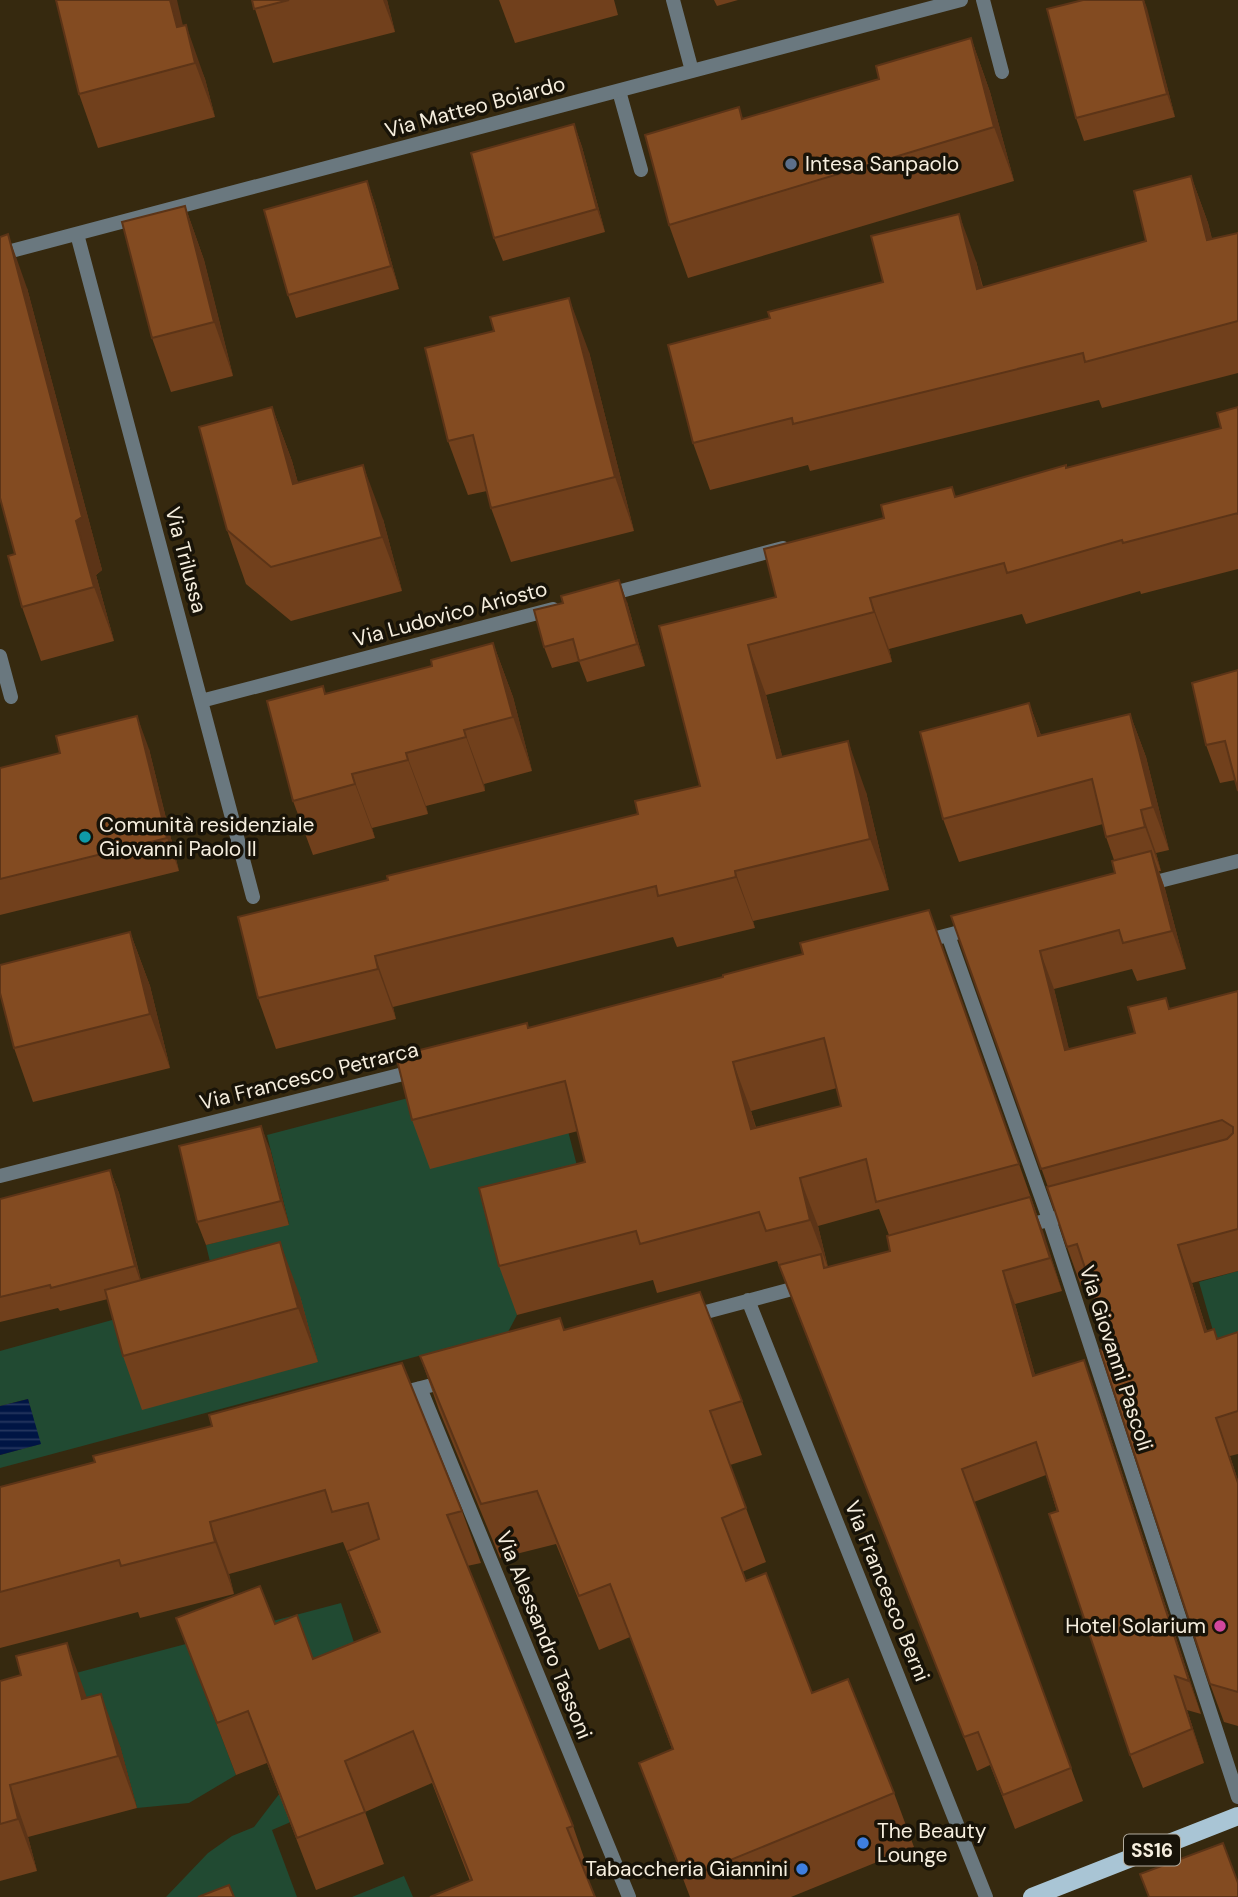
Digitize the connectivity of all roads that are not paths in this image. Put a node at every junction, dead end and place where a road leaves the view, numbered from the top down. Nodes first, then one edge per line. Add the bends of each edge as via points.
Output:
1 (673, 0) edge
2 (961, 0) edge
3 (983, 0) edge
4 (692, 71) junction
5 (1002, 72) dead end
6 (619, 91) junction
7 (641, 170) dead end
8 (77, 234) junction
9 (0, 254) edge
10 (797, 544) edge
11 (593, 598) edge
12 (568, 605) edge
13 (0, 656) edge
14 (11, 697) dead end
15 (201, 701) junction
16 (1238, 861) edge
17 (1134, 887) edge
18 (253, 897) dead end
19 (988, 924) edge
20 (948, 934) junction
21 (908, 945) edge
22 (428, 1068) edge
23 (0, 1176) edge
24 (1083, 1210) edge
25 (1049, 1219) junction
26 (1010, 1230) edge
27 (827, 1279) edge
28 (748, 1300) junction
29 (682, 1318) edge
30 (459, 1378) edge
31 (420, 1388) junction
32 (380, 1399) edge
33 (1238, 1797) edge
34 (1238, 1816) edge
35 (1068, 1891) edge
36 (629, 1897) edge
37 (986, 1897) edge
38 (1032, 1897) edge

1 - 4 street
2 - 4 street, Via Matteo Boiardo
3 - 5 street
4 - 6 street, Via Matteo Boiardo
6 - 7 street
6 - 8 street, Via Matteo Boiardo
8 - 9 street, Via Matteo Boiardo
8 - 15 street, Via Trilussa
10 - 11 street
12 - 15 street, Via Ludovico Ariosto
13 - 14 street
15 - 18 street, Via Trilussa
16 - 17 street
19 - 20 street
20 - 21 street
20 - 25 street, Via Giovanni Pascoli
22 - 23 street, Via Francesco Petrarca
24 - 25 street
25 - 26 street
25 - 33 street, Via Giovanni Pascoli
27 - 28 street
28 - 29 street
28 - 37 street, Via Francesco Berni
30 - 31 street
31 - 32 street
31 - 36 street, Via Alessandro Tassoni
34 - 35 main road, SS16
35 - 38 main road, SS16

